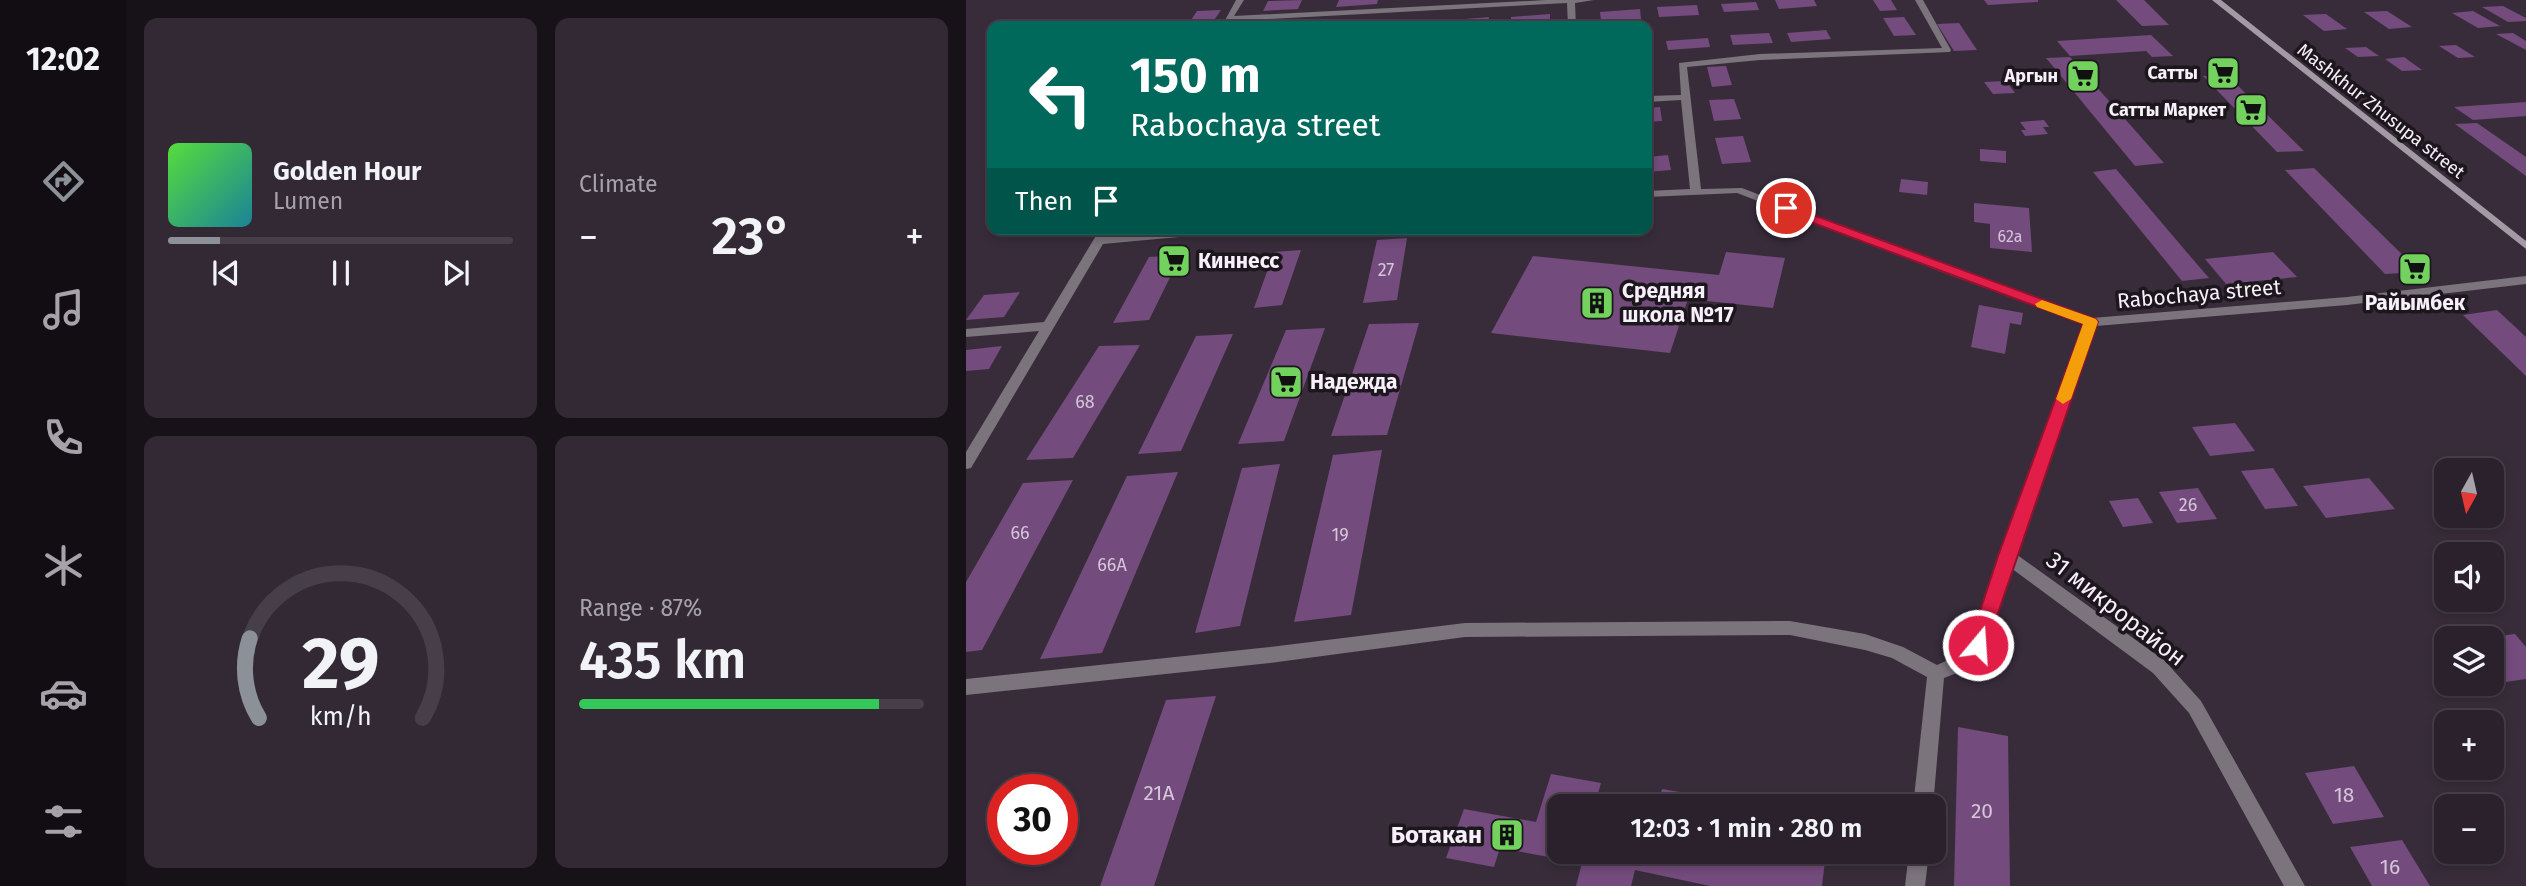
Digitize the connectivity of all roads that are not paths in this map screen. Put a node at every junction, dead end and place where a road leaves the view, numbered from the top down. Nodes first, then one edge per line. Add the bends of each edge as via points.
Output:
1 (1240, 0) edge
2 (1590, 0) edge
3 (1919, 0) edge
4 (2216, 0) edge
5 (1571, 1) edge
6 (1227, 21) edge
7 (1257, 21) edge
8 (1572, 21) edge
9 (1686, 97) junction
10 (1652, 99) edge
11 (1696, 192) junction
12 (1652, 194) edge
13 (1103, 235) edge
14 (2526, 246) edge
15 (2526, 280) edge
16 (2091, 322) junction
17 (1048, 326) junction
18 (966, 333) edge
19 (966, 464) edge
20 (2007, 556) junction
21 (1936, 673) junction
22 (966, 687) edge
23 (1924, 794) edge
24 (1918, 864) edge
25 (1915, 886) edge
26 (2295, 886) edge

1 - 6 street
2 - 5 street
3 - 9 street via 1947,50 1760,57 1682,65
4 - 14 main road, Mashkhur Zhusupa street
5 - 7 street
5 - 8 street
9 - 10 street
9 - 11 street
11 - 12 street, Rabochaya street
11 - 16 street, Rabochaya street via 1738,190
13 - 17 street
15 - 16 street, Rabochaya street
16 - 20 street
17 - 18 street
17 - 19 street
20 - 21 street via 1978,645 1961,663
20 - 26 street, 31 микрорайон via 2159,667 2195,707
21 - 22 street via 1897,652 1865,642 1790,628 1465,630
21 - 23 street
24 - 25 street

